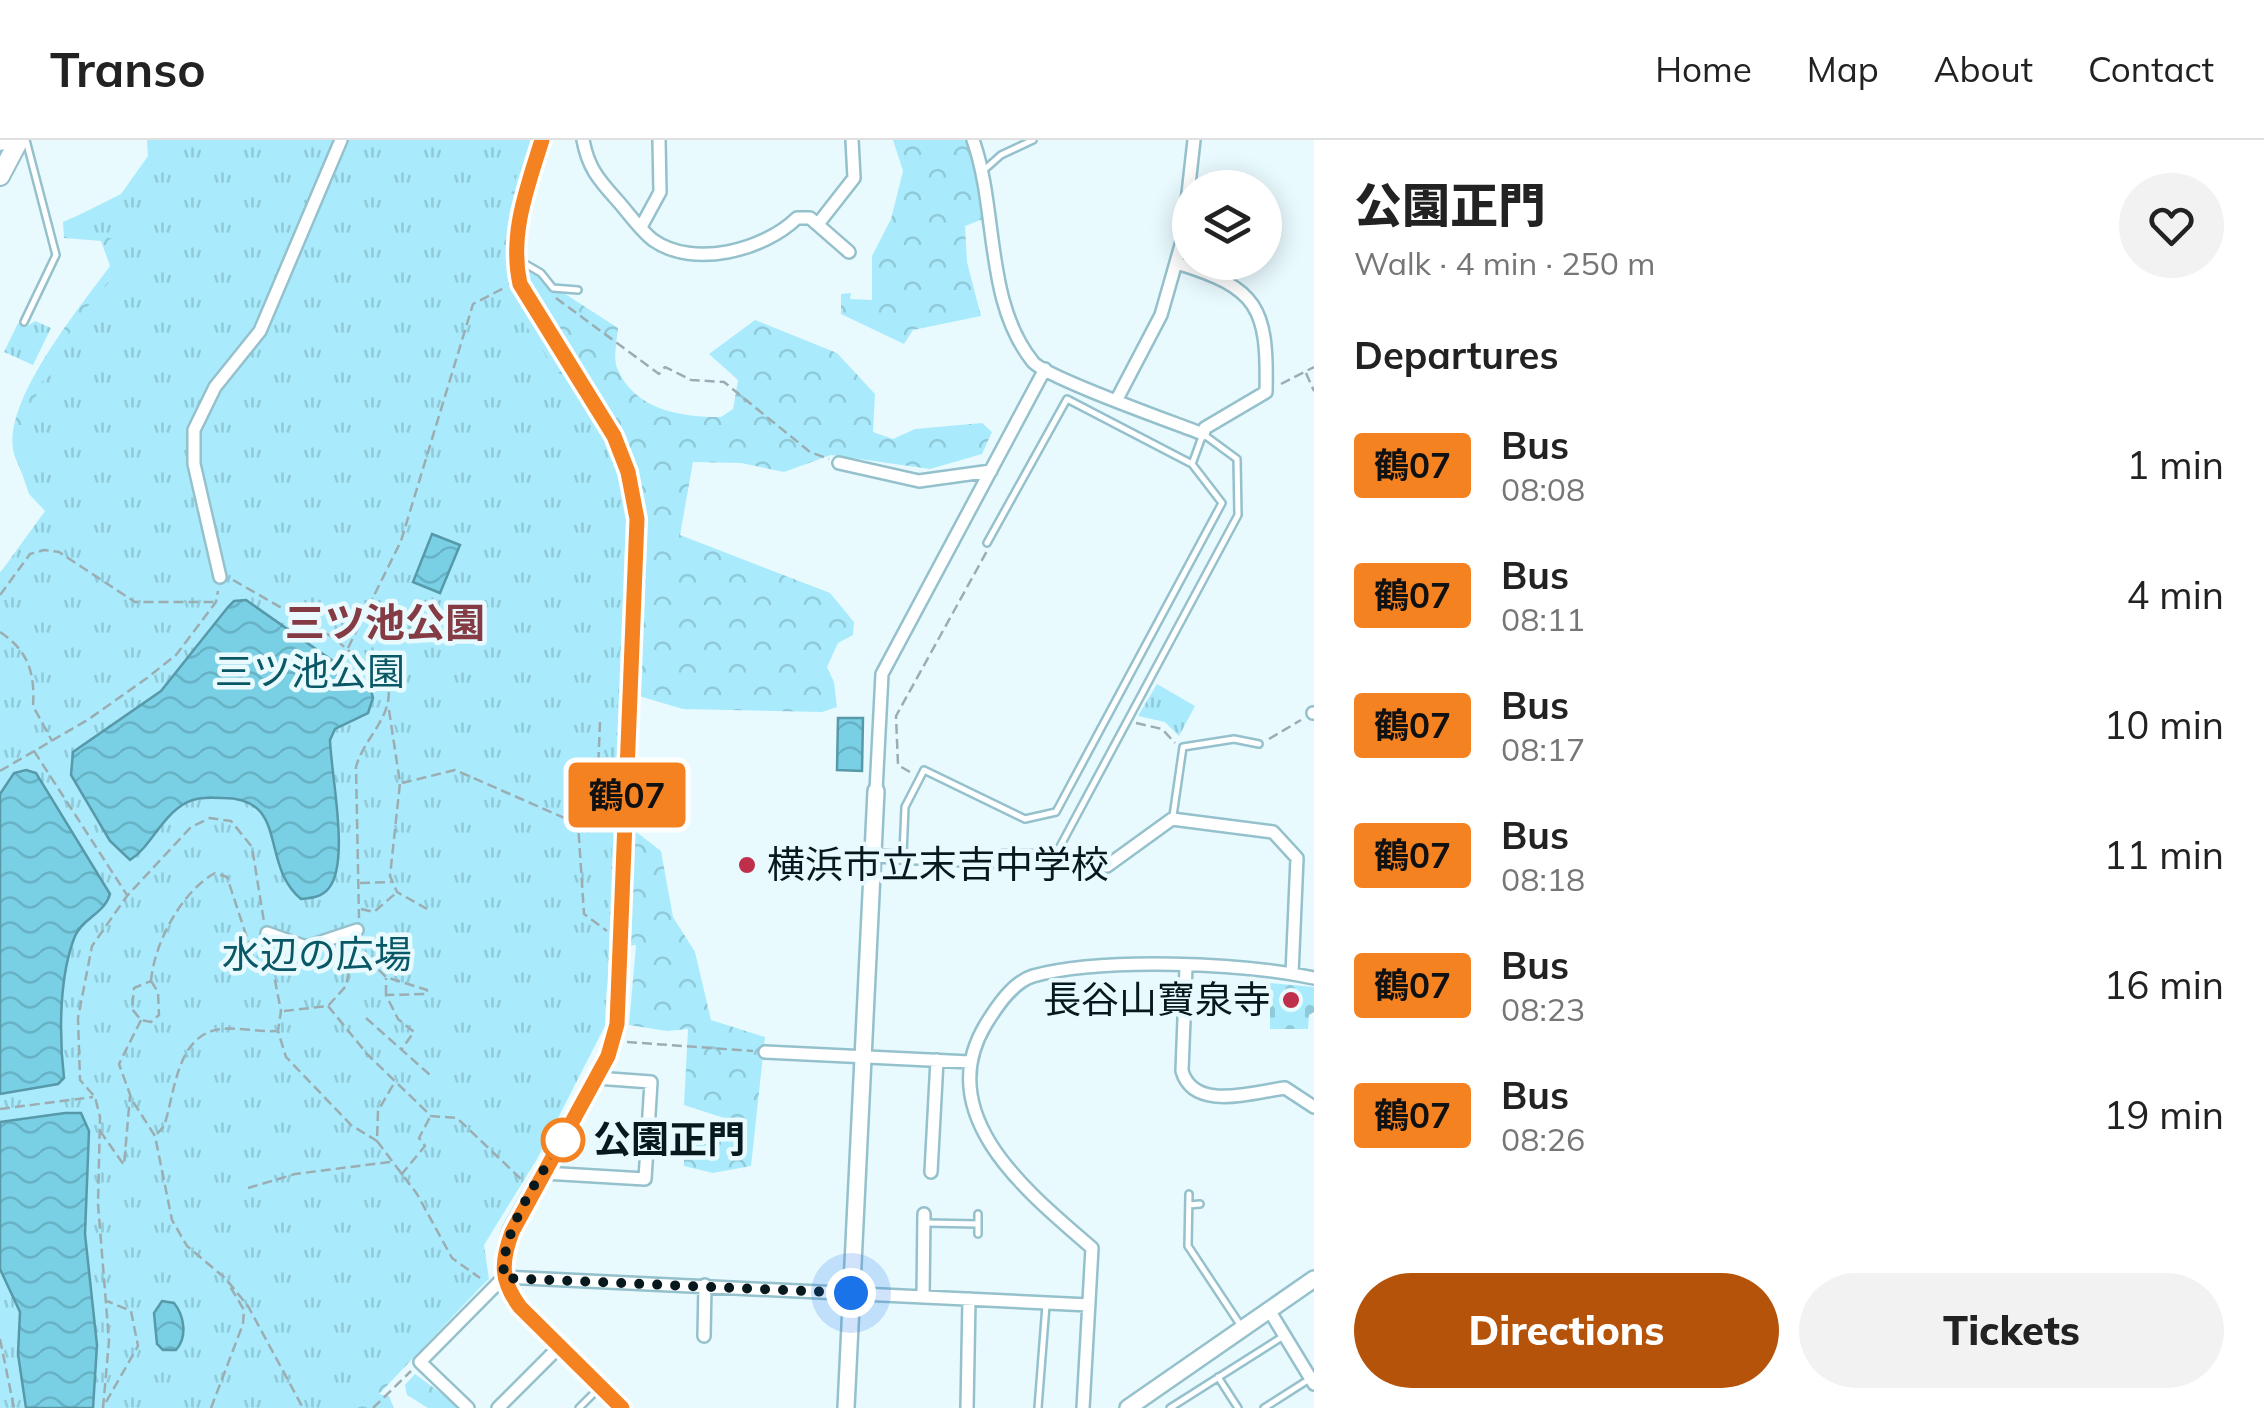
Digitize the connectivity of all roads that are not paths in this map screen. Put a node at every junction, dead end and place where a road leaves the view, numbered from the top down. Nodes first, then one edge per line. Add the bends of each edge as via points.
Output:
1 (23, 140) edge
2 (340, 140) edge
3 (542, 140) edge
4 (583, 140) edge
5 (659, 140) edge
6 (852, 140) edge
7 (973, 140) edge
8 (1033, 140) edge
9 (1194, 140) edge
10 (984, 170) junction
11 (1190, 170) edge
12 (0, 176) edge
13 (818, 224) junction
14 (640, 227) junction
15 (849, 252) dead end
16 (515, 260) junction
17 (1172, 277) edge
18 (1227, 280) edge
19 (578, 290) dead end
20 (24, 322) dead end
21 (1045, 369) junction
22 (1116, 401) junction
23 (1203, 434) junction
24 (840, 462) road end
25 (1192, 464) junction
26 (991, 471) junction
27 (987, 543) road end
28 (220, 577) road end
29 (1258, 744) road end
30 (876, 791) joint
31 (1172, 819) junction
32 (874, 856) junction
33 (903, 857) junction
34 (994, 862) junction
35 (357, 930) road end
36 (267, 934) road end
37 (1186, 967) junction
38 (1292, 974) junction
39 (1314, 978) edge
40 (765, 1052) road end
41 (864, 1056) junction
42 (938, 1060) junction
43 (970, 1062) junction
44 (596, 1078) junction
45 (1314, 1107) edge
46 (931, 1172) dead end
47 (544, 1173) junction
48 (1189, 1194) dead end
49 (1200, 1204) dead end
50 (1189, 1205) junction
51 (978, 1214) dead end
52 (924, 1219) joint
53 (978, 1224) junction
54 (978, 1234) dead end
55 (504, 1278) junction
56 (1314, 1279) edge
57 (705, 1286) junction
58 (851, 1293) junction
59 (923, 1296) junction
60 (969, 1299) junction
61 (1047, 1302) junction
62 (1089, 1304) junction
63 (1269, 1310) junction
64 (1242, 1329) junction
65 (1284, 1335) junction
66 (704, 1336) dead end
67 (560, 1346) junction
68 (1218, 1377) junction
69 (1312, 1381) edge
70 (601, 1387) junction
71 (468, 1408) edge
72 (498, 1408) edge
73 (579, 1408) edge
74 (622, 1408) edge
75 (846, 1408) edge
76 (966, 1408) edge
77 (1038, 1408) edge
78 (1082, 1408) edge
79 (1128, 1408) edge
80 (1170, 1408) edge
81 (1238, 1408) edge
82 (1264, 1408) edge

1 - 12 main road
1 - 20 lane via 56,255
2 - 28 street via 260,331 215,387 194,430 194,464
3 - 16 street via 523,200
4 - 14 street via 588,168
5 - 14 street via 660,192
6 - 13 street via 854,178
7 - 10 street
8 - 10 lane
9 - 11 street
10 - 21 street via 1008,314 1034,364
13 - 14 street via 798,218 729,253 655,242
13 - 15 street
16 - 19 lane via 541,273 552,288
16 - 44 street via 520,284 614,436 637,519 614,1040
17 - 22 street via 1161,315
18 - 23 street via 1244,292 1265,337 1266,392
21 - 22 street
21 - 26 street
22 - 23 street
23 - 25 lane
23 - 34 lane via 1237,459 1238,515 1056,854 1003,852
24 - 26 street via 919,481
25 - 27 lane via 1067,398
25 - 33 lane via 1222,503 1056,812 1025,819 924,770 905,807
26 - 30 street via 882,674
29 - 31 lane via 1183,747
30 - 32 street
31 - 34 street via 1107,866
31 - 38 street via 1273,832 1291,848 1297,858
32 - 33 street
32 - 41 street
33 - 34 street
35 - 36 street via 306,948
37 - 38 street
37 - 43 street via 1031,977 994,1010
37 - 45 street via 1186,1084 1200,1095 1221,1096 1285,1088
38 - 39 street
40 - 41 street
41 - 42 street
41 - 58 street
42 - 43 street
42 - 46 street
43 - 62 street via 986,1144 1092,1248
44 - 47 street
44 - 47 street via 651,1082 646,1180
47 - 55 street via 512,1232 502,1260
48 - 50 lane
49 - 50 lane
50 - 64 lane via 1188,1246
51 - 53 lane
52 - 53 lane
52 - 59 street
53 - 54 lane
55 - 57 street
55 - 67 street via 520,1307
55 - 71 street via 420,1362
56 - 63 street
57 - 58 street
57 - 66 street
58 - 59 street
58 - 75 street
59 - 60 street
60 - 61 street
60 - 76 street
61 - 62 street
61 - 77 lane
62 - 78 street
63 - 64 street
63 - 65 street
64 - 79 street
65 - 68 lane
65 - 69 street
67 - 70 street
67 - 72 street
68 - 80 lane
68 - 81 lane
69 - 82 lane
70 - 73 lane
70 - 74 street

